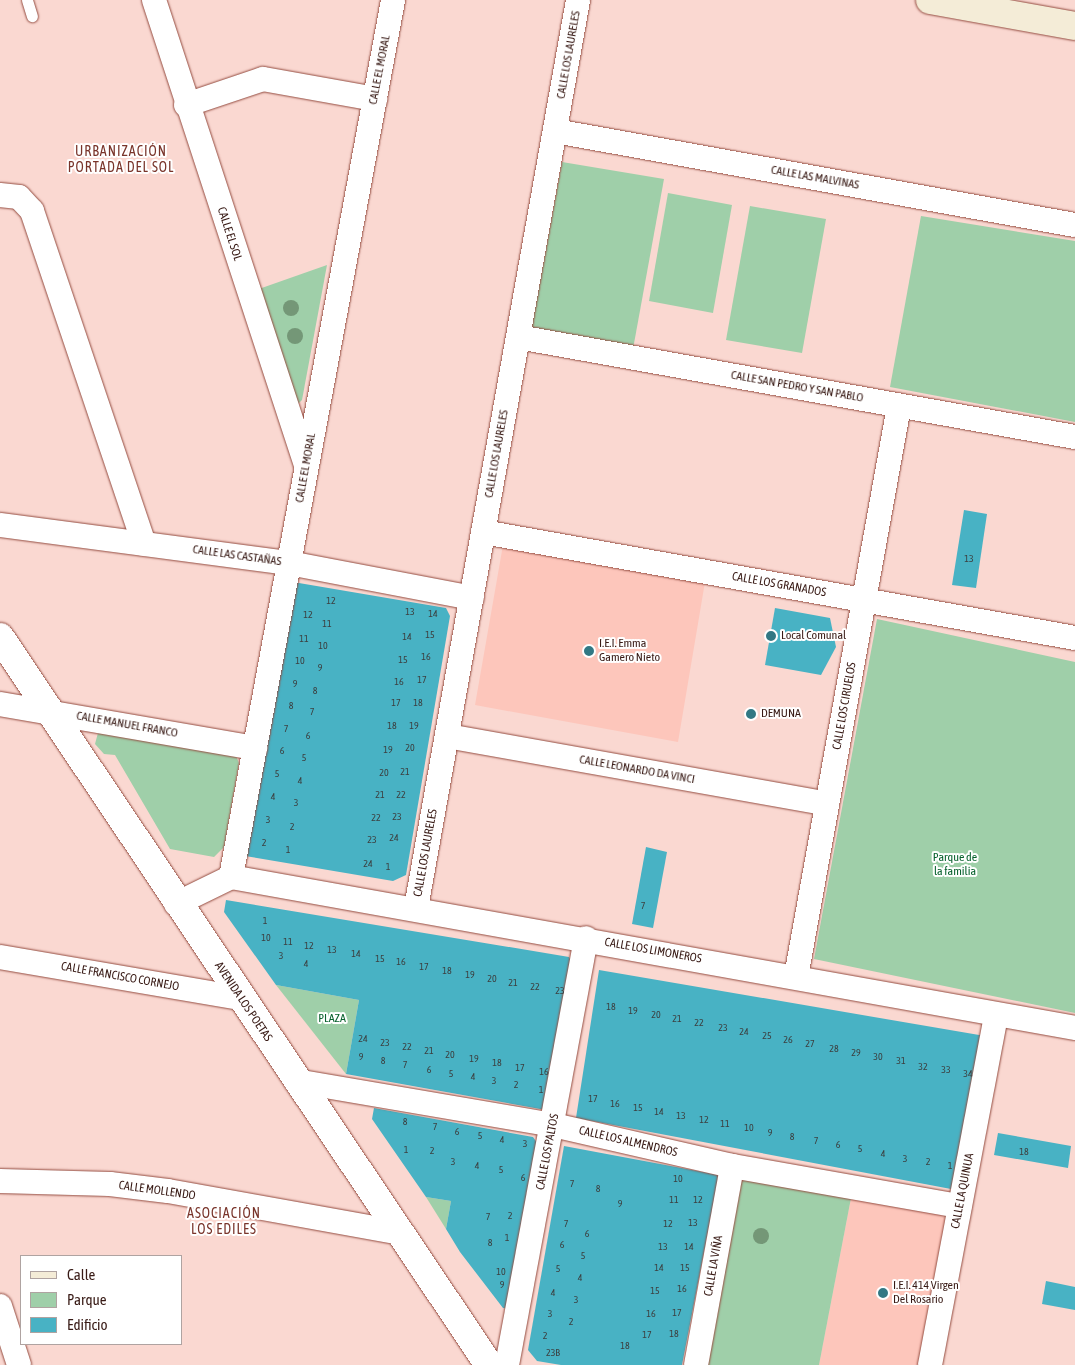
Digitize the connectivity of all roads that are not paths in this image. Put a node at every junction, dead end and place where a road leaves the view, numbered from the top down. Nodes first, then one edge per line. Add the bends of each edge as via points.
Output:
1 (27, 0) edge
2 (154, 0) edge
3 (393, 0) edge
4 (578, 0) edge
5 (930, 0) edge
6 (32, 16) dead end
7 (1075, 26) edge
8 (375, 99) junction
9 (186, 105) junction
10 (555, 131) junction
11 (0, 195) edge
12 (1075, 225) edge
13 (518, 337) junction
14 (899, 406) junction
15 (1075, 437) edge
16 (306, 468) junction
17 (0, 524) edge
18 (484, 532) junction
19 (144, 544) junction
20 (289, 563) junction
21 (472, 598) junction
22 (864, 600) junction
23 (0, 637) edge
24 (1075, 638) edge
25 (0, 704) edge
26 (46, 710) junction
27 (447, 736) junction
28 (255, 748) junction
29 (827, 804) junction
30 (231, 877) junction
31 (176, 904) junction
32 (416, 908) junction
33 (586, 938) junction
34 (0, 957) edge
35 (796, 977) junction
36 (240, 998) junction
37 (996, 1016) junction
38 (1075, 1028) edge
39 (296, 1081) junction
40 (553, 1125) junction
41 (732, 1166) junction
42 (0, 1181) edge
43 (960, 1206) junction
44 (402, 1233) junction
45 (0, 1306) edge
46 (19, 1365) edge
47 (489, 1365) edge
48 (508, 1365) edge
49 (696, 1365) edge
50 (930, 1365) edge

1 - 6 lane
2 - 9 street, CALLE EL SOL
3 - 8 street, CALLE EL MORAL
4 - 10 street, CALLE LOS LAURELES
5 - 7 main road
8 - 9 street via 262,80
8 - 16 street, CALLE EL MORAL
9 - 16 street, CALLE EL SOL
10 - 12 street, CALLE LAS MALVINAS
10 - 13 street, CALLE LOS LAURELES
11 - 19 street via 20,198 32,212
13 - 14 street, CALLE SAN PEDRO Y SAN PABLO
13 - 18 street, CALLE LOS LAURELES
14 - 15 street, CALLE SAN PEDRO Y SAN PABLO
14 - 22 street, CALLE LOS CIRUELOS
16 - 20 street, CALLE EL MORAL
17 - 19 street, CALLE LAS CASTAÑAS
18 - 21 street, CALLE LOS LAURELES
18 - 22 street, CALLE LOS GRANADOS
19 - 20 street, CALLE LAS CASTAÑAS
20 - 21 street, CALLE LAS CASTAÑAS
20 - 28 street, CALLE EL MORAL
21 - 27 street, CALLE LOS LAURELES
22 - 24 street, CALLE LOS GRANADOS
22 - 29 street, CALLE LOS CIRUELOS
23 - 26 street, AVENIDA LOS POETAS
25 - 26 street, CALLE MANUEL FRANCO
26 - 28 street, CALLE MANUEL FRANCO
26 - 31 street, AVENIDA LOS POETAS
27 - 29 street, CALLE LEONARDO DA VINCI
27 - 32 street, CALLE LOS LAURELES
28 - 30 street, CALLE EL MORAL
29 - 35 street, CALLE LOS CIRUELOS
30 - 31 street
30 - 32 street, CALLE LOS LIMONEROS
31 - 36 street, AVENIDA LOS POETAS
32 - 33 street, CALLE LOS LIMONEROS
33 - 35 street, CALLE LOS LIMONEROS
33 - 40 street, CALLE LOS PALTOS
34 - 36 street, CALLE FRANCISCO CORNEJO
35 - 37 street, CALLE LOS LIMONEROS
36 - 39 street, AVENIDA LOS POETAS
37 - 38 street, CALLE LOS LIMONEROS
37 - 43 street, CALLE LA QUINUA
39 - 40 street, CALLE LOS ALMENDROS
39 - 44 street, AVENIDA LOS POETAS
40 - 41 street, CALLE LOS ALMENDROS
40 - 48 street, CALLE LOS PALTOS
41 - 43 street, CALLE LOS ALMENDROS
41 - 49 street, CALLE LA VIÑA
42 - 44 street, CALLE MOLLENDO via 110,1184 168,1191
43 - 50 street, CALLE LA QUINUA
44 - 47 street, AVENIDA LOS POETAS
45 - 46 street

